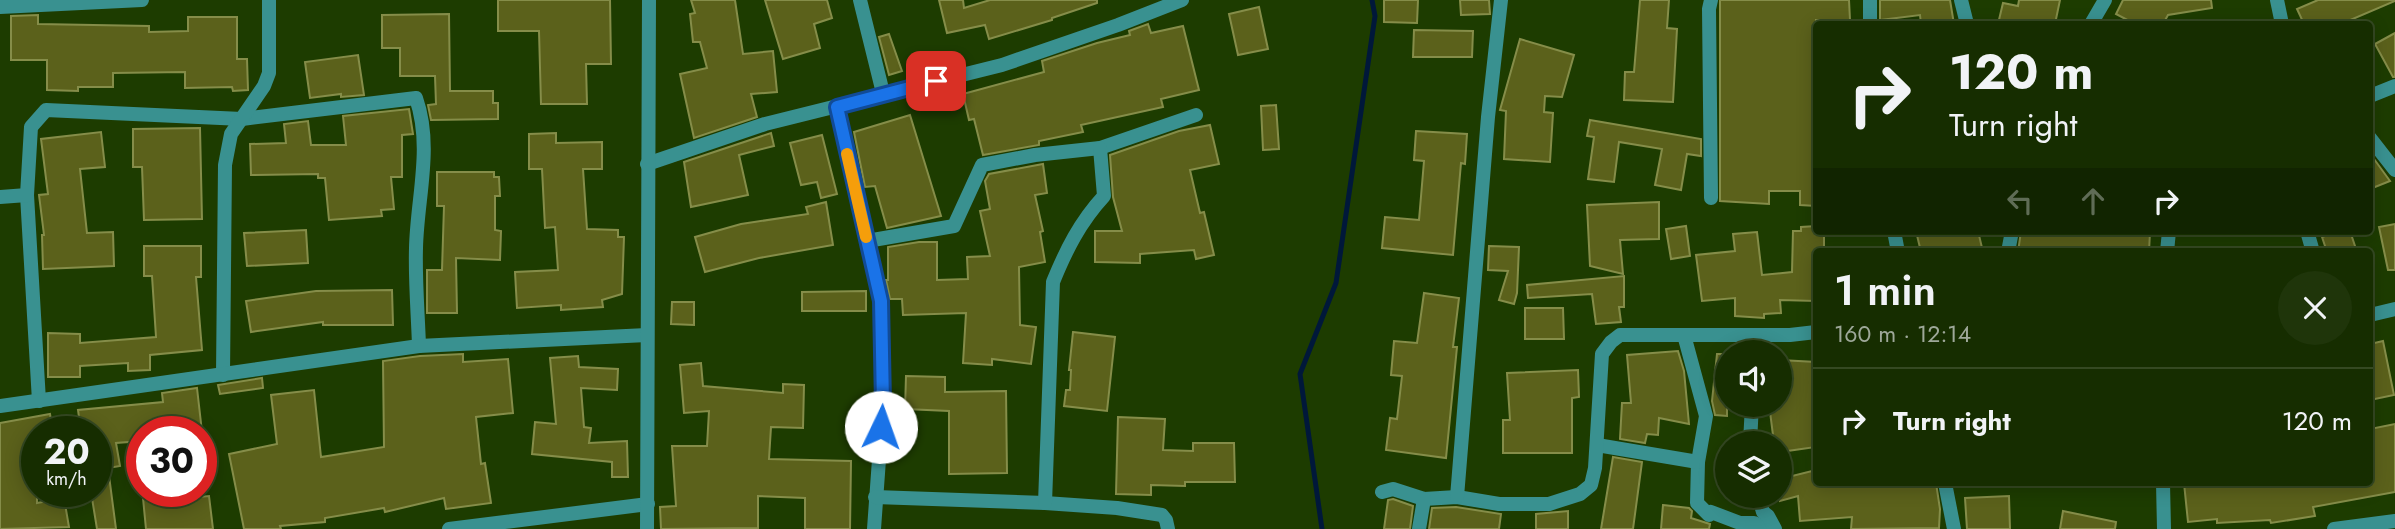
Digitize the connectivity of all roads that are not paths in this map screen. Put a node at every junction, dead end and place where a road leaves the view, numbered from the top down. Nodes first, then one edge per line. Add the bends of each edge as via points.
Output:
1 (142, 0) edge
2 (269, 0) edge
3 (649, 0) edge
4 (860, 0) edge
5 (1182, 0) edge
6 (1501, 0) edge
7 (1711, 0) edge
8 (1870, 0) edge
9 (1961, 0) edge
10 (2105, 0) edge
11 (2277, 0) edge
12 (0, 7) edge
13 (1870, 21) edge
14 (1966, 21) edge
15 (2093, 21) edge
16 (2281, 21) edge
17 (2395, 86) edge
18 (883, 93) junction
19 (2373, 95) edge
20 (837, 107) junction
21 (1196, 115) dead end
22 (242, 118) junction
23 (2373, 142) edge
24 (1100, 148) junction
25 (647, 164) junction
26 (2395, 170) edge
27 (27, 195) junction
28 (0, 197) edge
29 (1711, 198) dead end
30 (867, 241) junction
31 (2395, 309) edge
32 (2373, 314) edge
33 (1813, 332) edge
34 (647, 335) junction
35 (1684, 335) junction
36 (1754, 335) junction
37 (1754, 340) edge
38 (419, 346) junction
39 (223, 375) junction
40 (39, 401) junction
41 (0, 406) edge
42 (1597, 445) junction
43 (1698, 462) junction
44 (1946, 486) edge
45 (2162, 486) edge
46 (1382, 492) dead end
47 (875, 497) junction
48 (1457, 497) junction
49 (1424, 499) junction
50 (1045, 503) junction
51 (648, 504) junction
52 (1762, 508) edge
53 (2395, 521) edge
54 (1720, 522) edge
55 (449, 529) edge
56 (647, 529) edge
57 (874, 529) edge
58 (1168, 529) edge
59 (1419, 529) edge
60 (1768, 529) edge
61 (1775, 529) edge
62 (1954, 529) edge
63 (2164, 529) edge
64 (2334, 529) edge

1 - 12 street
2 - 22 street via 269,73
3 - 25 street
4 - 18 street
5 - 18 street via 1002,65
6 - 48 street
7 - 29 street
8 - 13 street
9 - 14 street
10 - 15 street
11 - 16 street
17 - 19 street
18 - 20 street
20 - 25 street via 765,124
20 - 30 street
21 - 24 street
22 - 27 street via 46,110 31,127
22 - 38 street via 416,98 423,118 424,150 416,247
22 - 39 street via 231,134 225,165
23 - 26 street
24 - 30 street via 982,165 954,226
24 - 50 street via 1104,196 1066,248 1053,282
25 - 34 street
27 - 28 street
27 - 40 street
30 - 47 street via 881,301 883,404
31 - 32 street
33 - 36 street
34 - 38 street
34 - 51 street
35 - 36 street
35 - 42 street via 1620,335 1611,341 1602,354
35 - 43 street via 1706,416
36 - 37 street
38 - 39 street
39 - 40 street
40 - 41 street
42 - 43 street
42 - 48 street via 1591,485 1580,494 1549,504 1499,504
43 - 54 street via 1697,503
44 - 62 street
45 - 63 street
46 - 49 street via 1393,489
47 - 50 street
47 - 57 street
48 - 49 street
49 - 59 street
50 - 58 street via 1154,513 1162,515
51 - 55 street
51 - 56 street
52 - 61 street
53 - 64 street
54 - 60 street via 1754,523

